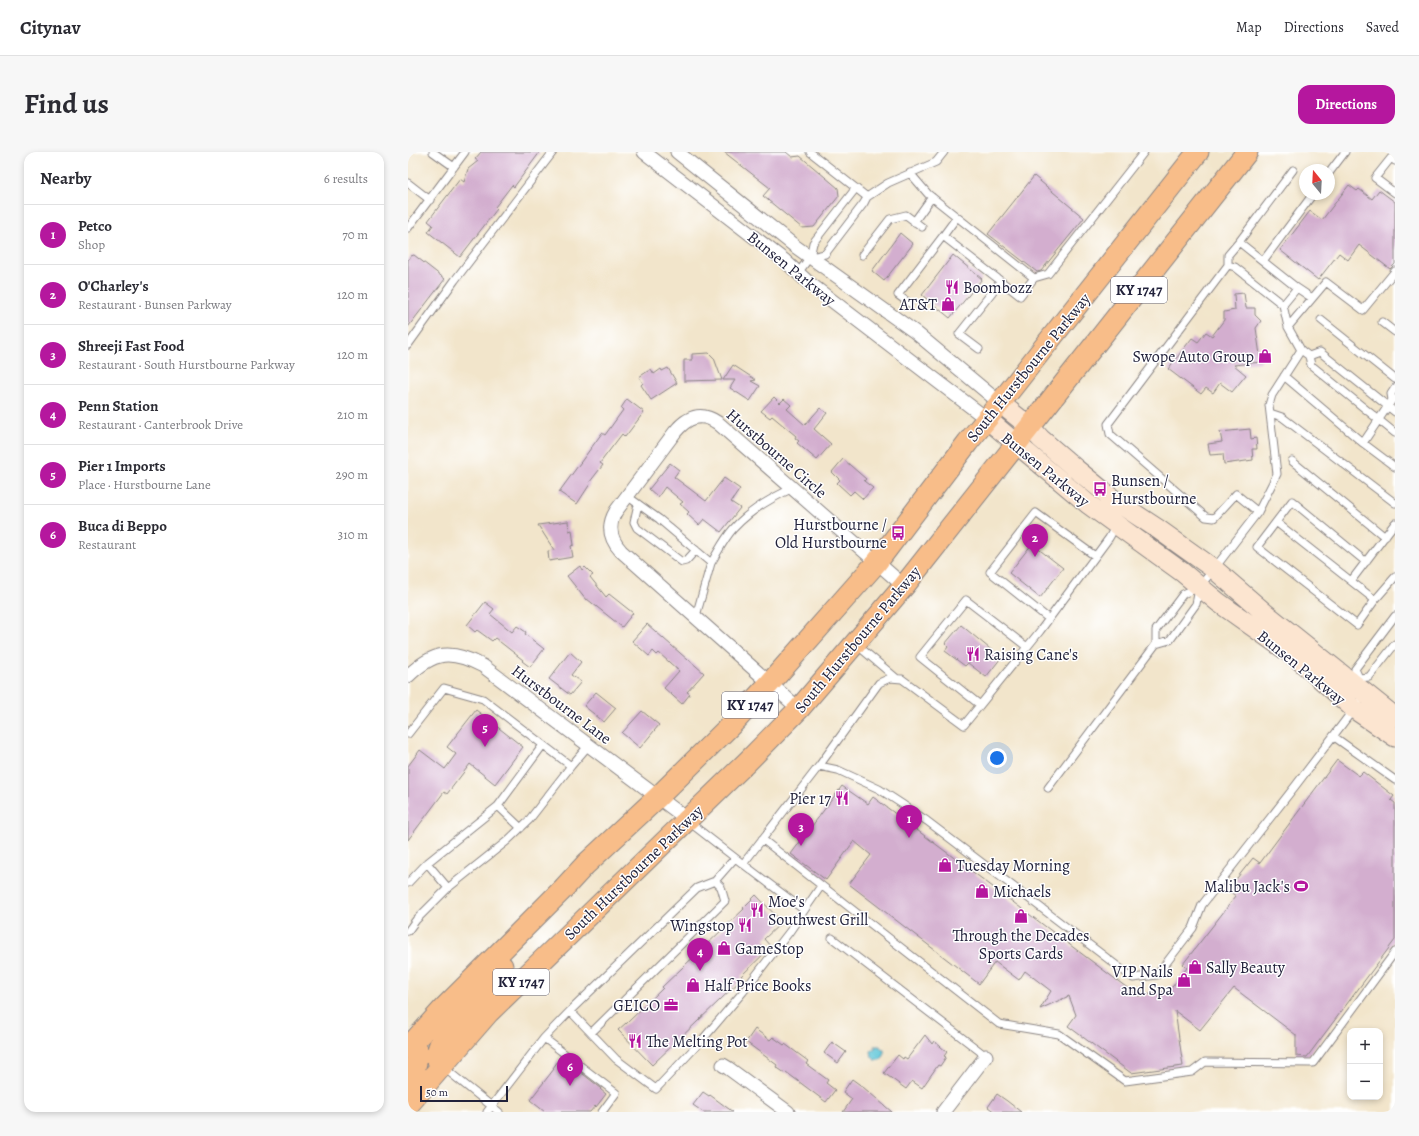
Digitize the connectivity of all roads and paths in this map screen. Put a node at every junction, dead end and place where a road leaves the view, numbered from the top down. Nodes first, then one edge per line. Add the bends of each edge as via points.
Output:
1 (433, 152) edge
2 (465, 152) edge
3 (553, 152) edge
4 (644, 152) edge
5 (677, 152) edge
6 (810, 152) edge
7 (944, 152) edge
8 (1144, 152) edge
9 (1198, 152) edge
10 (1247, 152) edge
11 (1345, 152) edge
12 (1395, 161) edge
13 (1335, 165) edge
14 (454, 167) junction
15 (1293, 170) dead end
16 (910, 174) junction
17 (408, 183) edge
18 (856, 188) junction
19 (1395, 193) edge
20 (867, 197) junction
21 (932, 197) junction
22 (430, 200) junction
23 (1309, 200) edge
24 (957, 217) junction
25 (914, 222) junction
26 (409, 225) edge
27 (922, 227) dead end
28 (943, 236) junction
29 (1239, 242) junction
30 (862, 255) dead end
31 (810, 257) junction
32 (1263, 261) junction
33 (1228, 265) junction
34 (1395, 271) edge
35 (798, 273) junction
36 (1034, 278) junction
37 (1001, 282) junction
38 (1297, 288) junction
39 (1312, 298) junction
40 (909, 303) dead end
41 (1283, 305) junction
42 (1321, 320) dead end
43 (1382, 322) dead end
44 (1288, 327) junction
45 (1395, 332) edge
46 (408, 345) edge
47 (979, 349) dead end
48 (1301, 350) junction
49 (1309, 356) junction
50 (1284, 376) junction
51 (1395, 379) edge
52 (1395, 388) edge
53 (1392, 402) edge
54 (1000, 403) junction
55 (1395, 412) edge
56 (1270, 413) junction
57 (987, 419) junction
58 (1379, 420) junction
59 (1030, 427) junction
60 (1395, 433) edge
61 (1363, 443) junction
62 (1016, 444) junction
63 (1292, 461) dead end
64 (1395, 468) edge
65 (793, 488) junction
66 (627, 496) junction
67 (1395, 503) edge
68 (638, 504) junction
69 (1258, 512) junction
70 (1276, 522) junction
71 (1395, 523) edge
72 (1117, 524) junction
73 (1385, 537) junction
74 (696, 550) junction
75 (1096, 556) junction
76 (877, 562) junction
77 (1366, 562) junction
78 (711, 563) junction
79 (1214, 569) junction
80 (1395, 577) edge
81 (1351, 581) junction
82 (904, 586) junction
83 (1199, 587) junction
84 (1375, 600) junction
85 (696, 616) junction
86 (1395, 616) edge
87 (1049, 619) junction
88 (855, 644) junction
89 (1156, 644) junction
90 (1395, 644) edge
91 (1027, 647) junction
92 (408, 676) edge
93 (896, 679) junction
94 (770, 684) junction
95 (1360, 685) junction
96 (980, 705) junction
97 (799, 709) junction
98 (1354, 709) junction
99 (1395, 717) edge
100 (408, 734) edge
101 (1333, 736) junction
102 (1395, 737) edge
103 (543, 745) junction
104 (589, 745) junction
105 (571, 766) junction
106 (819, 766) junction
107 (1395, 780) edge
108 (1048, 788) dead end
109 (658, 797) junction
110 (498, 806) junction
111 (686, 819) junction
112 (521, 828) junction
113 (762, 839) junction
114 (735, 858) junction
115 (427, 863) junction
116 (742, 864) junction
117 (715, 881) junction
118 (408, 884) edge
119 (821, 886) junction
120 (448, 888) junction
121 (562, 890) junction
122 (804, 910) junction
123 (408, 931) edge
124 (832, 938) dead end
125 (1395, 952) edge
126 (570, 1012) junction
127 (591, 1033) junction
128 (544, 1038) junction
129 (410, 1043) edge
130 (986, 1056) joint
131 (723, 1065) dead end
132 (441, 1066) junction
133 (408, 1083) edge
134 (408, 1105) edge
135 (489, 1109) edge
136 (499, 1112) edge
137 (602, 1112) edge
138 (788, 1112) edge
139 (943, 1112) edge

1 - 14 lane
2 - 14 lane
3 - 46 lane
4 - 35 street, Bunsen Parkway
5 - 31 street, Bunsen Parkway
6 - 18 lane
7 - 16 lane via 936,162
8 - 36 lane via 1048,274
9 - 54 main road, South Hurstbourne Parkway / KY 1747
10 - 59 main road, South Hurstbourne Parkway / KY 1747
11 - 13 lane
12 - 19 lane via 1391,158 1375,178
14 - 22 lane
15 - 29 lane
16 - 20 lane via 888,183
16 - 21 lane
17 - 22 lane
18 - 20 lane
18 - 31 lane via 813,242
20 - 31 lane via 825,254
21 - 24 lane
21 - 25 lane
22 - 26 lane
23 - 32 lane
24 - 28 lane
24 - 36 lane
25 - 27 lane
25 - 30 lane via 906,215 890,219
28 - 37 lane
28 - 40 lane via 898,294
29 - 32 lane
29 - 33 lane via 1228,255
31 - 35 lane
31 - 54 street, Bunsen Parkway via 915,332
32 - 38 lane
33 - 41 lane via 1235,267
33 - 69 lane via 1108,424 1110,434 1206,517 1214,518 1236,494
34 - 39 lane via 1363,310 1326,282
35 - 57 street, Bunsen Parkway
36 - 37 lane via 1020,296
37 - 47 lane via 959,334
38 - 39 lane
38 - 41 lane
39 - 44 lane
41 - 44 lane
42 - 51 lane
43 - 45 lane
44 - 48 lane
48 - 49 lane
48 - 50 lane
49 - 53 lane via 1320,352
49 - 58 lane via 1311,365
50 - 56 lane via 1272,394
50 - 61 lane
52 - 53 lane via 1391,394
53 - 55 lane
53 - 58 lane
54 - 57 main road, South Hurstbourne Parkway / KY 1747
54 - 59 street, Bunsen Parkway
56 - 67 lane via 1282,417
56 - 69 lane via 1277,474
57 - 62 street, Bunsen Parkway
57 - 76 main road, South Hurstbourne Parkway / KY 1747
58 - 60 lane
58 - 61 lane
59 - 62 main road, South Hurstbourne Parkway / KY 1747
59 - 79 street, Bunsen Parkway via 1114,500
61 - 64 lane
62 - 72 street, Bunsen Parkway via 1082,499
62 - 82 main road, South Hurstbourne Parkway / KY 1747
63 - 73 lane
65 - 66 street, Hurstbourne Circle via 718,423 700,416 682,423
65 - 76 street, Hurstbourne Circle
65 - 78 lane via 771,498 737,525
66 - 68 lane
66 - 85 street, Hurstbourne Circle via 610,525 615,544
68 - 74 lane
68 - 74 lane via 634,522 637,528 682,562
69 - 79 lane
70 - 77 lane via 1292,501
70 - 81 lane
70 - 84 lane via 1257,547 1357,625
71 - 73 lane
72 - 75 lane
72 - 83 street, Bunsen Parkway
73 - 77 lane
74 - 78 lane
75 - 87 lane
75 - 87 lane via 1036,513 990,572
76 - 82 street, Hurstbourne Circle
76 - 94 main road, South Hurstbourne Parkway / KY 1747
77 - 81 lane
78 - 85 lane
79 - 83 lane
79 - 95 street, Bunsen Parkway via 1265,613
80 - 84 lane
81 - 84 lane
82 - 88 main road, South Hurstbourne Parkway / KY 1747
83 - 89 lane via 1196,604 1170,640
83 - 89 lane via 1183,594 1169,612 1156,630
83 - 98 street, Bunsen Parkway via 1297,658
85 - 94 street, Hurstbourne Circle
86 - 95 lane via 1355,669
87 - 91 lane
88 - 93 lane
88 - 97 main road, South Hurstbourne Parkway / KY 1747
89 - 108 lane
90 - 95 lane
91 - 96 lane
91 - 96 lane via 966,600 920,657
92 - 104 street, Hurstbourne Lane via 432,658 444,655 467,658 482,666
93 - 96 lane via 902,679 911,685 964,725
93 - 106 lane via 890,678 879,683
94 - 97 street, Hurstbourne Circle
94 - 109 main road, South Hurstbourne Parkway / KY 1747
95 - 98 lane
95 - 99 street, Bunsen Parkway
97 - 111 main road, South Hurstbourne Parkway / KY 1747
98 - 101 lane
98 - 102 street, Bunsen Parkway
100 - 103 lane via 444,688 483,699
101 - 106 lane via 1202,905 1193,928 1157,975 1133,978 890,796 838,770
101 - 107 lane
103 - 105 lane
103 - 110 lane
104 - 105 lane
104 - 109 street, Hurstbourne Lane
105 - 112 lane
106 - 113 lane
109 - 111 street, Hurstbourne Lane
109 - 121 main road, South Hurstbourne Parkway / KY 1747
110 - 112 lane
110 - 115 lane
111 - 114 lane
111 - 132 main road, South Hurstbourne Parkway / KY 1747 via 488,1013
112 - 120 lane
113 - 116 lane
113 - 119 lane
114 - 116 lane
114 - 117 lane
115 - 118 lane
115 - 120 lane
116 - 122 lane
117 - 126 lane via 697,888
117 - 127 lane via 721,887 725,901
119 - 122 lane
119 - 125 lane via 999,1024 1059,1034 1125,1081 1192,1072 1205,1062 1313,1062
120 - 123 lane
121 - 129 main road, South Hurstbourne Parkway / KY 1747
121 - 132 main road via 441,1042 437,1053
122 - 127 lane via 743,992 656,1089 616,1059
124 - 130 lane
126 - 127 lane
126 - 128 lane
128 - 135 lane
128 - 137 lane via 616,1093
129 - 133 main road via 416,1045 418,1054
130 - 139 street
131 - 138 street
132 - 134 main road, South Hurstbourne Parkway / KY 1747
132 - 135 lane
135 - 136 lane

